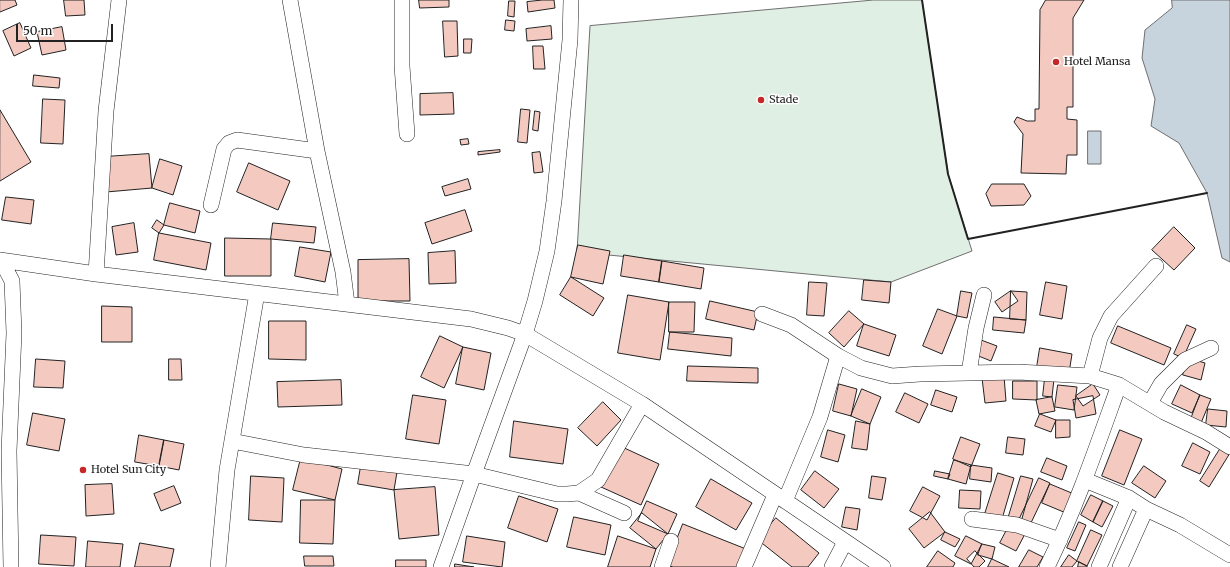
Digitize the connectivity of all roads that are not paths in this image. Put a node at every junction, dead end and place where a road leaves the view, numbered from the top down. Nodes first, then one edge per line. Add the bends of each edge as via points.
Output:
1 (119, 0) edge
2 (290, 0) edge
3 (402, 0) edge
4 (571, 0) edge
5 (407, 134) dead end
6 (317, 151) junction
7 (211, 205) dead end
8 (1, 260) edge
9 (1156, 266) dead end
10 (96, 274) junction
11 (257, 293) junction
12 (984, 295) dead end
13 (347, 304) junction
14 (762, 314) dead end
15 (525, 334) junction
16 (1211, 348) dead end
17 (838, 356) junction
18 (968, 373) junction
19 (1090, 376) junction
20 (1119, 385) junction
21 (1150, 403) junction
22 (642, 404) junction
23 (232, 441) junction
24 (1230, 447) edge
25 (474, 474) junction
26 (1085, 480) junction
27 (579, 493) junction
28 (780, 498) junction
29 (1129, 498) junction
30 (1146, 509) junction
31 (624, 514) dead end
32 (972, 519) dead end
33 (1060, 540) junction
34 (671, 541) dead end
35 (845, 542) junction
36 (1230, 555) edge
37 (11, 567) edge
38 (218, 567) edge
39 (441, 567) edge
40 (662, 567) edge
41 (744, 567) edge
42 (832, 567) edge
43 (883, 567) edge
44 (1047, 567) edge
45 (1099, 567) edge
46 (1120, 567) edge

1 - 10 street via 106,111
2 - 6 street
3 - 5 street via 402,66
4 - 15 street via 570,40 554,201 547,251
6 - 7 street via 237,140 229,142 224,149
6 - 13 street via 343,272
8 - 10 street
8 - 37 street via 12,281 14,333 9,451
9 - 19 street via 1111,316 1100,338
10 - 11 street
11 - 13 street
11 - 23 street
12 - 18 street
13 - 15 street via 471,320
14 - 17 street via 791,325
15 - 22 street
15 - 25 street
16 - 21 street via 1185,360 1161,384
17 - 18 street via 861,368 892,376
17 - 28 street via 820,417
18 - 19 street via 1018,372
19 - 20 street
20 - 21 street
20 - 26 street
21 - 24 street
22 - 27 street via 598,480
22 - 28 street
23 - 25 street via 304,455
23 - 38 street
25 - 27 street via 557,494
25 - 39 street
26 - 29 street
26 - 33 street
27 - 31 street
28 - 35 street
28 - 41 street
29 - 30 street
29 - 45 street
30 - 36 street via 1180,525
30 - 46 street
32 - 33 street via 1017,525
33 - 44 street
34 - 40 street
35 - 42 street
35 - 43 street

